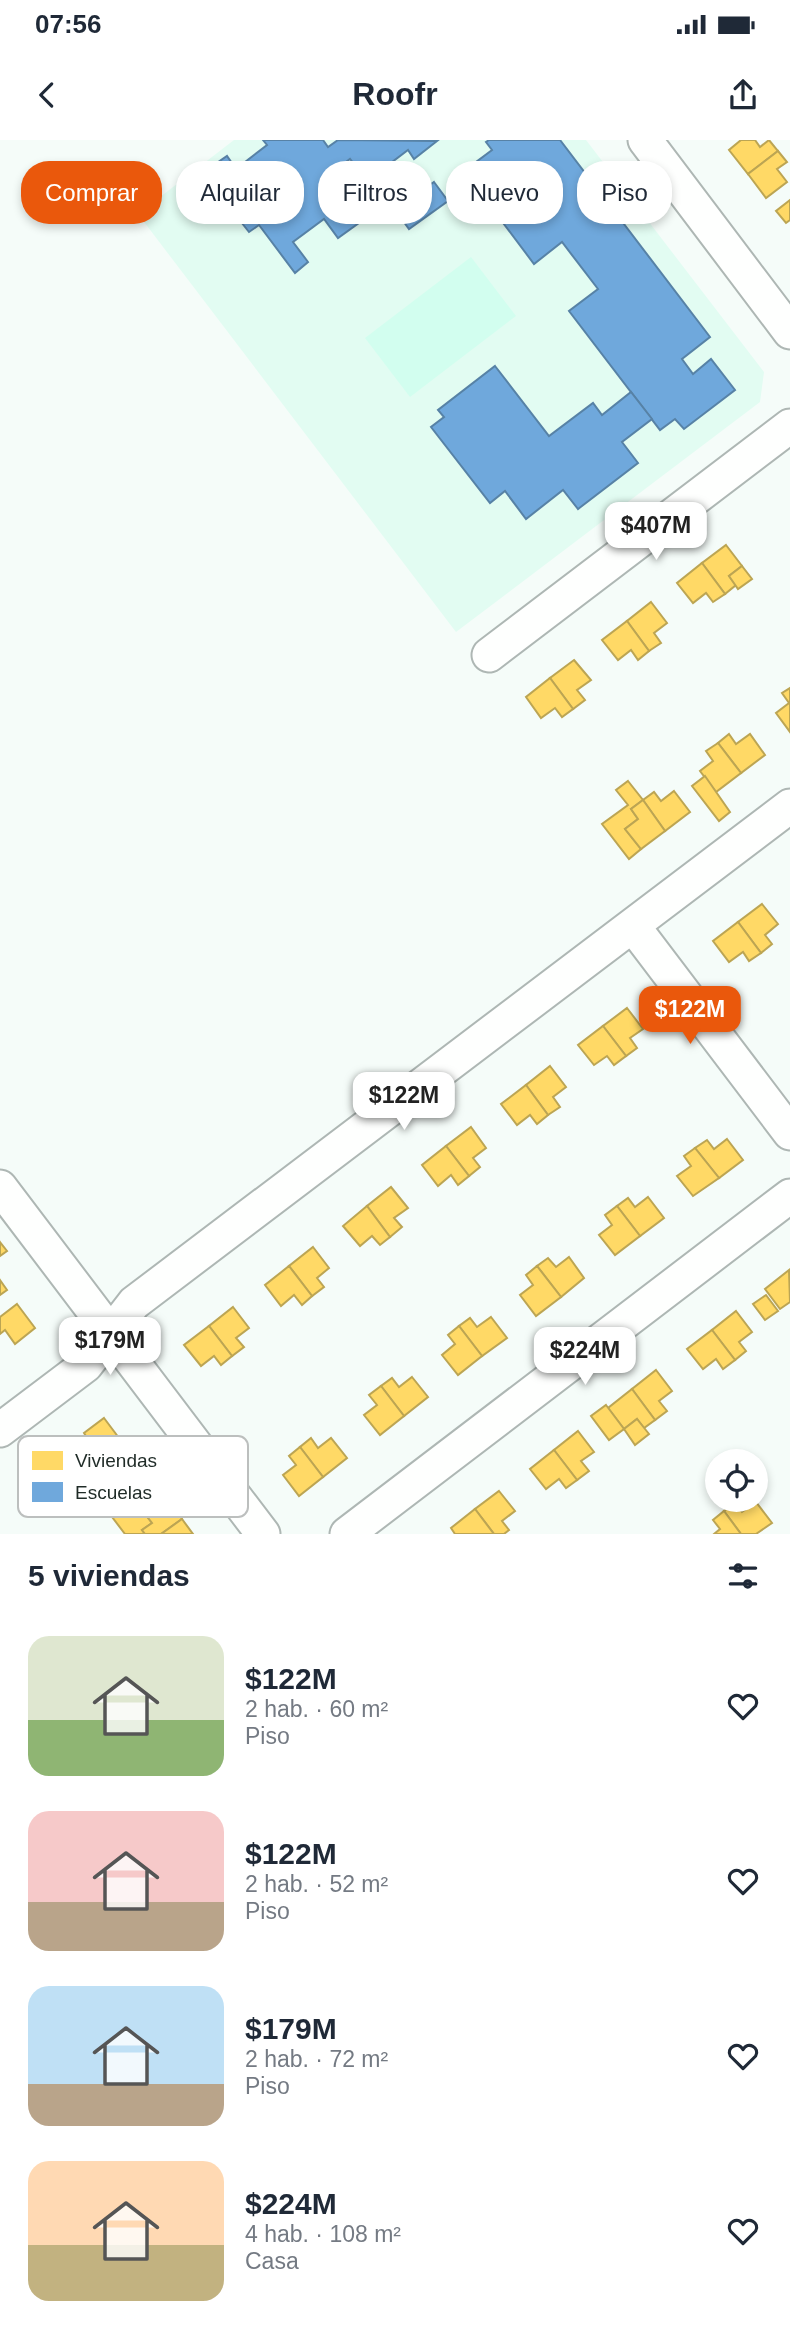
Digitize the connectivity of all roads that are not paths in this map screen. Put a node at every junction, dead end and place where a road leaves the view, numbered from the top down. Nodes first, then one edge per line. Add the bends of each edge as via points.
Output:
1 (652, 143) edge
2 (790, 332) edge
3 (790, 426) edge
4 (489, 655) dead end
5 (790, 806) edge
6 (632, 926) junction
7 (790, 1133) edge
8 (0, 1187) edge
9 (790, 1196) edge
10 (110, 1333) junction
11 (0, 1430) edge
12 (188, 1436) edge
13 (248, 1514) edge
14 (263, 1534) edge
15 (347, 1534) edge

1 - 2 street
3 - 4 street
5 - 6 street
6 - 7 street
6 - 10 street via 134,1303
8 - 10 street
9 - 15 street
10 - 11 street via 86,1365
10 - 12 street
13 - 14 street

